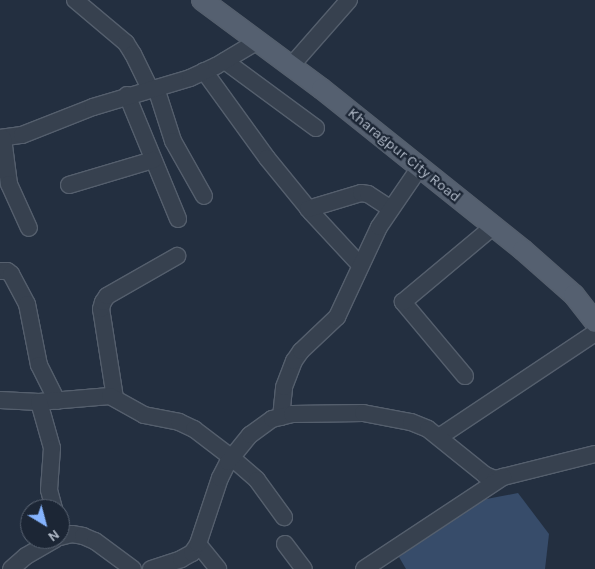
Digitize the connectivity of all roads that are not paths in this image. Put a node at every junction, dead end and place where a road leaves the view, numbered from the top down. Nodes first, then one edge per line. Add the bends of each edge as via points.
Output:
1 (75, 0) edge
2 (202, 0) edge
3 (349, 0) edge
4 (258, 41) junction
5 (225, 61) junction
6 (291, 66) junction
7 (204, 71) junction
8 (153, 89) junction
9 (128, 95) junction
10 (316, 128) dead end
11 (1, 138) edge
12 (153, 160) junction
13 (420, 167) junction
14 (69, 185) dead end
15 (204, 196) dead end
16 (308, 209) junction
17 (391, 209) junction
18 (178, 219) dead end
19 (494, 226) junction
20 (28, 228) dead end
21 (177, 256) dead end
22 (360, 265) junction
23 (0, 271) edge
24 (595, 322) edge
25 (595, 333) edge
26 (465, 376) dead end
27 (116, 398) junction
28 (0, 400) edge
29 (58, 401) junction
30 (39, 402) junction
31 (281, 417) junction
32 (439, 437) junction
33 (595, 454) edge
34 (232, 458) junction
35 (503, 477) junction
36 (51, 499) edge
37 (284, 518) dead end
38 (70, 534) edge
39 (198, 544) junction
40 (285, 544) dead end
41 (37, 549) edge
42 (131, 568) edge
43 (11, 569) edge
44 (151, 569) edge
45 (218, 569) edge
46 (304, 569) edge
47 (364, 569) edge

1 - 8 street via 126,43
2 - 4 main road, Kharagpur City Road
3 - 6 street
4 - 5 street
4 - 6 main road, Kharagpur City Road
5 - 7 street
5 - 10 street
6 - 13 main road, Kharagpur City Road
7 - 8 street
7 - 16 street
8 - 9 street
8 - 15 street via 173,141
9 - 11 street via 22,135
9 - 12 street
11 - 20 street via 10,184
12 - 14 street
12 - 18 street
13 - 17 street
13 - 19 main road, Kharagpur City Road
16 - 17 street via 368,194
16 - 22 street
17 - 22 street
19 - 24 main road, Kharagpur City Road via 574,294
19 - 26 street via 404,302
21 - 27 street via 107,296 103,302 101,309
22 - 31 street via 337,317 294,361 284,388
23 - 29 street via 11,274 27,304 39,364
25 - 32 street
27 - 29 street via 100,396
27 - 34 street via 144,415 179,422 194,429
28 - 30 street
29 - 30 street
30 - 36 street via 52,448 48,490
31 - 32 street via 363,413 411,422
31 - 34 street via 267,422 250,435
32 - 35 street via 485,475 495,479
33 - 35 street
34 - 37 street via 257,480
34 - 39 street via 220,478
35 - 47 street
38 - 42 street via 95,541
39 - 44 street via 192,553 181,559
39 - 45 street
40 - 46 street
41 - 43 street

